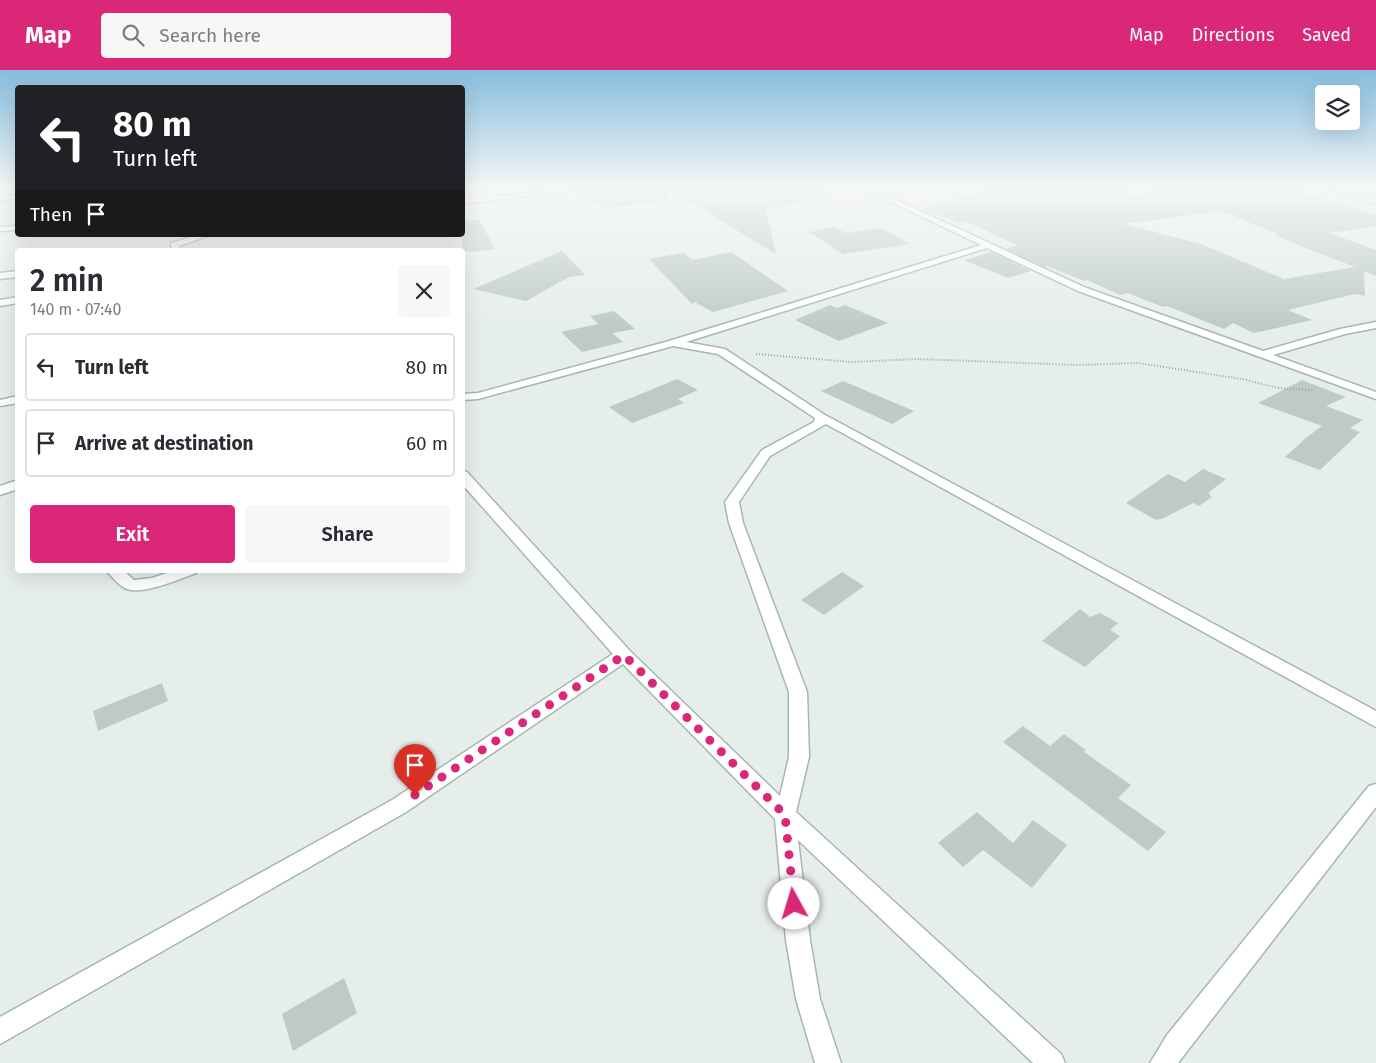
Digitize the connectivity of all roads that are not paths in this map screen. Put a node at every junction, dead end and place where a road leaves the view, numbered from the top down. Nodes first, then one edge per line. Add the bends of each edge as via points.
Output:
1 (962, 234) edge
2 (201, 237) edge
3 (986, 246) junction
4 (175, 248) edge
5 (15, 274) edge
6 (0, 276) edge
7 (15, 302) edge
8 (0, 303) edge
9 (1376, 325) edge
10 (705, 333) junction
11 (673, 344) junction
12 (721, 352) junction
13 (1261, 355) junction
14 (478, 396) junction
15 (1376, 396) edge
16 (465, 397) edge
17 (15, 400) edge
18 (0, 403) edge
19 (465, 405) edge
20 (821, 416) junction
21 (465, 478) edge
22 (15, 485) edge
23 (0, 491) edge
24 (117, 573) edge
25 (182, 573) edge
26 (624, 655) junction
27 (1376, 720) edge
28 (1376, 792) edge
29 (785, 815) junction
30 (0, 1032) edge
31 (828, 1063) edge
32 (1052, 1063) edge
33 (1163, 1063) edge

1 - 3 street
2 - 4 street
3 - 10 street
3 - 13 street via 1081,289
5 - 6 street
7 - 8 street
9 - 13 street
10 - 11 street
10 - 12 street
11 - 12 street
11 - 14 street
12 - 20 street
13 - 15 street
14 - 16 street
14 - 19 street
17 - 18 street
20 - 27 street
20 - 29 street via 820,424 766,453 732,502 736,523 798,692 798,758
21 - 26 street
22 - 23 street
24 - 25 street via 130,585 154,583
26 - 29 street
26 - 30 street via 399,806
28 - 33 street
29 - 31 street via 801,959 808,998
29 - 32 street

